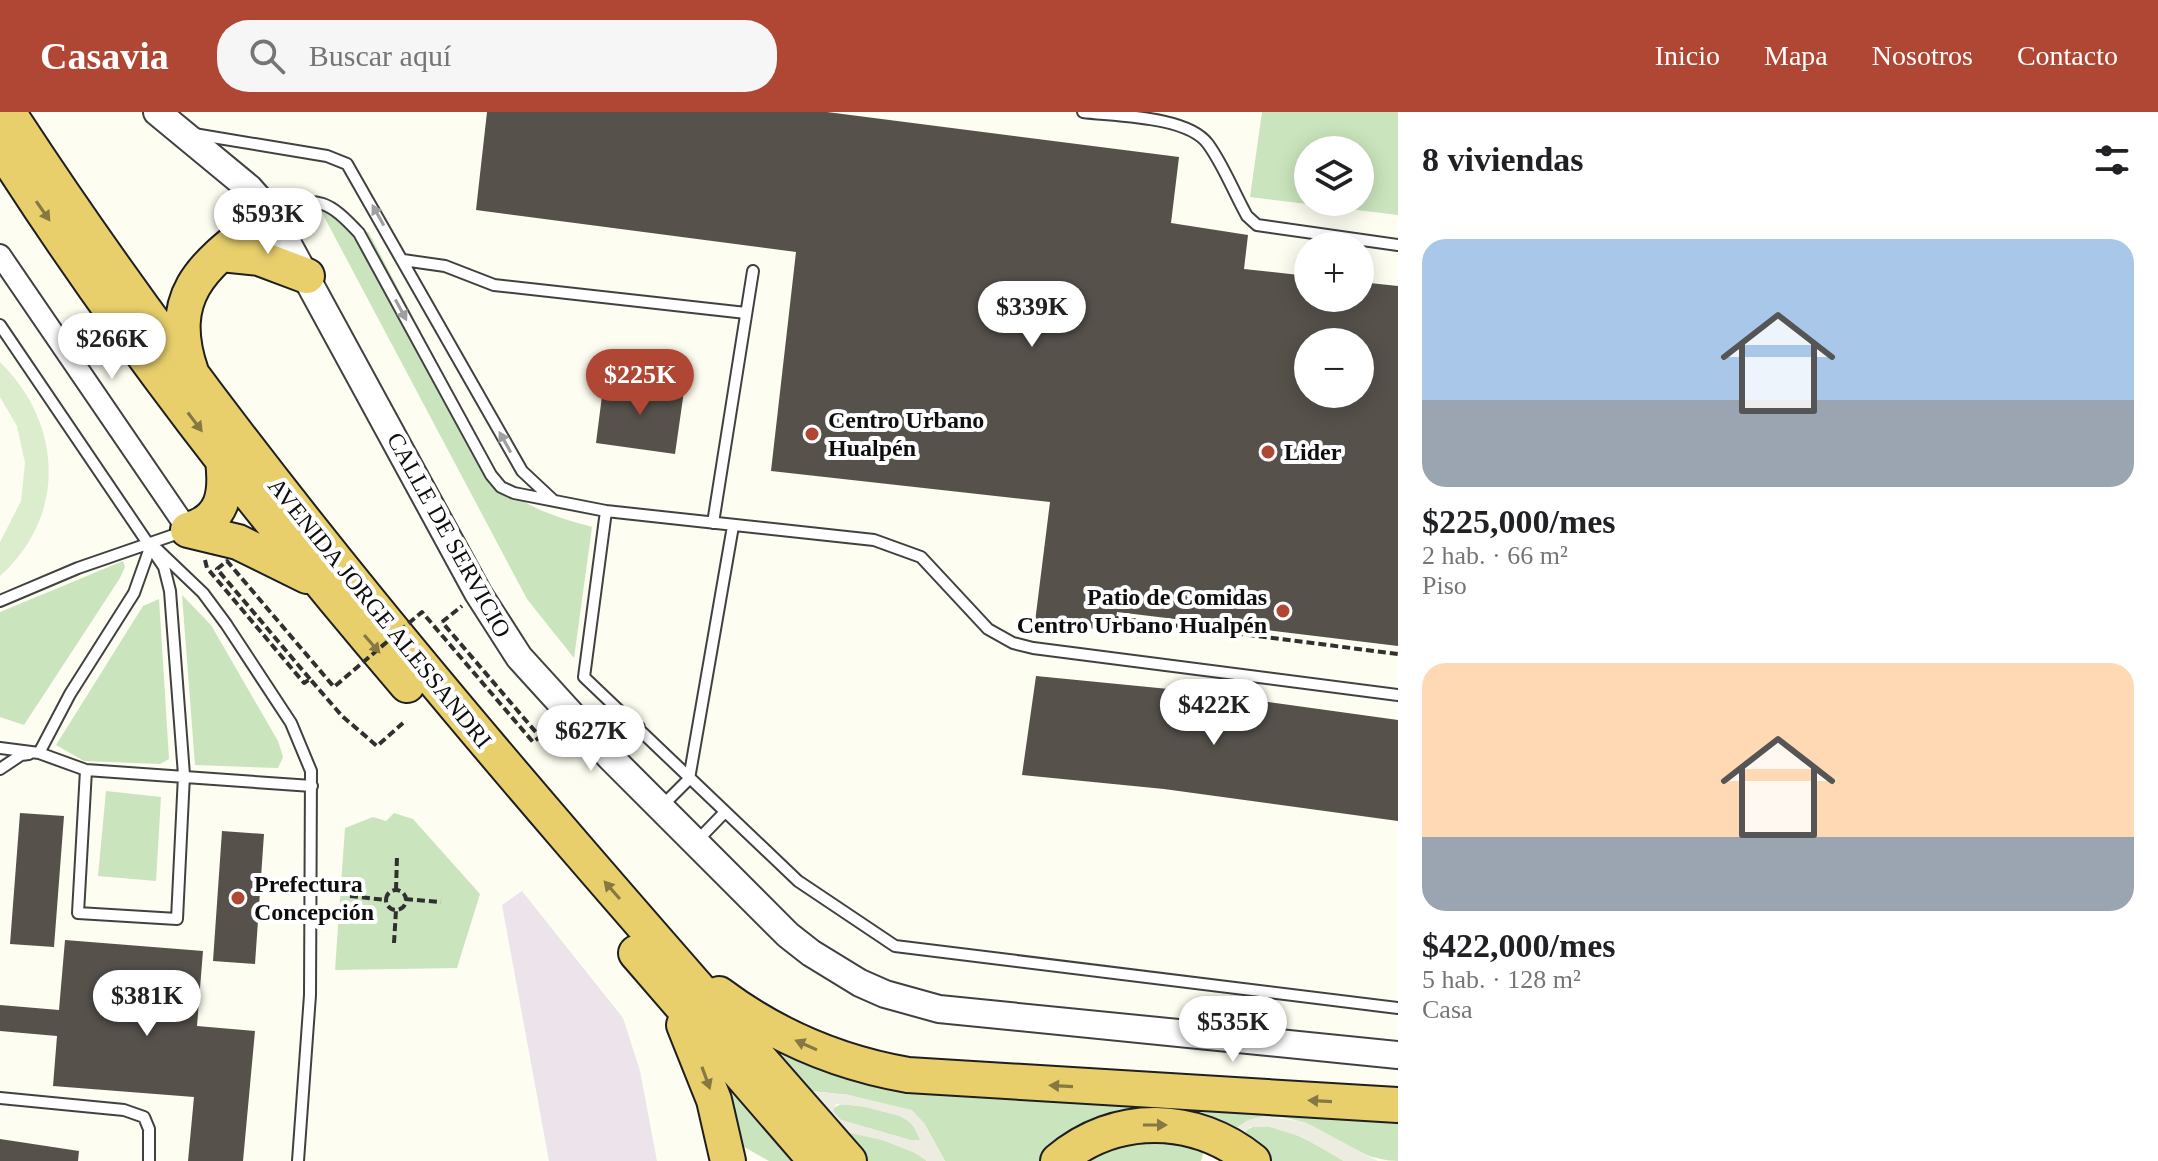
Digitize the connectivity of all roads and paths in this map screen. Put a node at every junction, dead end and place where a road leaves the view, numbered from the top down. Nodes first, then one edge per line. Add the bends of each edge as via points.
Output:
1 (8, 112) edge
2 (1083, 112) edge
3 (170, 120) edge
4 (0, 146) edge
5 (271, 213) junction
6 (1398, 245) edge
7 (221, 254) junction
8 (0, 255) edge
9 (403, 260) junction
10 (753, 271) dead end
11 (307, 276) junction
12 (746, 313) junction
13 (0, 325) edge
14 (193, 380) junction
15 (223, 460) junction
16 (554, 501) junction
17 (606, 511) junction
18 (713, 523) junction
19 (733, 526) junction
20 (196, 540) junction
21 (151, 545) junction
22 (321, 585) junction
23 (0, 601) edge
24 (1116, 618) dead end
25 (442, 622) dead end
26 (1398, 654) edge
27 (310, 679) junction
28 (1398, 695) edge
29 (403, 723) dead end
30 (639, 727) junction
31 (0, 748) edge
32 (39, 753) junction
33 (610, 757) junction
34 (0, 769) edge
35 (86, 770) junction
36 (184, 775) junction
37 (689, 779) junction
38 (312, 786) junction
39 (660, 808) junction
40 (724, 813) junction
41 (695, 844) junction
42 (397, 856) dead end
43 (396, 890) junction
44 (350, 896) dead end
45 (405, 899) junction
46 (386, 900) junction
47 (441, 902) dead end
48 (396, 910) junction
49 (394, 943) dead end
50 (662, 966) junction
51 (1398, 1008) edge
52 (1398, 1055) edge
53 (0, 1098) edge
54 (1398, 1105) edge
55 (149, 1161) edge
56 (298, 1161) edge
57 (728, 1161) edge
58 (816, 1161) edge
59 (849, 1161) edge
60 (1058, 1161) edge
61 (1253, 1161) edge

1 - 14 highway, AVENIDA JORGE ALESSANDRI
2 - 6 lane via 1196,131 1257,225
3 - 5 street, CALLE DE SERVICIO
9 -> 3 lane via 347,164
4 -> 15 highway, AVENIDA JORGE ALESSANDRI via 122,325
5 - 7 highway
5 - 11 street, CALLE DE SERVICIO
5 -> 16 lane via 301,201 338,210 359,233 491,475 514,493
7 - 11 highway via 259,258
7 - 14 highway via 200,273 187,299 183,334
8 - 20 street
9 - 12 lane via 445,266 494,285
16 -> 9 lane via 522,471
10 - 12 lane
11 - 33 street, CALLE DE SERVICIO via 497,626
12 - 18 lane
13 - 21 lane
50 -> 14 highway, AVENIDA JORGE ALESSANDRI
15 - 20 highway via 221,507
15 - 22 highway, AVENIDA JORGE ALESSANDRI
16 - 17 lane
17 - 18 lane
17 - 30 lane via 584,677
18 - 19 lane
19 - 28 lane via 874,540 921,557 975,618 1013,643
19 - 37 lane
20 - 21 lane via 170,534
20 - 22 highway via 258,550
20 - 27 path via 207,568 304,683
21 - 23 lane
21 - 32 lane via 134,593
21 - 36 lane via 170,591
21 - 38 lane via 203,593 226,624 291,723
22 -> 50 highway, AVENIDA JORGE ALESSANDRI
24 - 26 path
25 - 27 path, bridge via 540,737 533,742 422,612 334,687 227,561 217,569
27 - 29 path via 377,746
30 - 33 lane
30 - 37 lane
31 - 32 lane
32 - 34 lane via 21,755
32 - 35 lane
33 - 39 street, CALLE DE SERVICIO
35 - 36 lane
35 - 36 lane via 78,913 177,919
36 - 38 lane
37 - 39 lane
37 - 40 lane
38 - 56 lane via 310,995
39 - 41 street, CALLE DE SERVICIO
40 - 41 lane
40 - 51 lane via 798,881 895,946
41 - 52 street, CALLE DE SERVICIO via 811,953 860,983 912,1003 989,1016
42 - 43 path
43 - 45 path
43 - 46 path
44 - 46 path
45 - 47 path
45 - 48 path
46 - 48 path
48 - 49 path
54 -> 50 highway via 943,1080 878,1070 767,1026
50 -> 57 highway via 702,1064
50 - 58 highway, AVENIDA JORGE ALESSANDRI
50 - 59 highway, AVENIDA JORGE ALESSANDRI
53 - 55 lane via 124,1110 144,1117
60 -> 61 highway via 1107,1132 1154,1124 1210,1135

